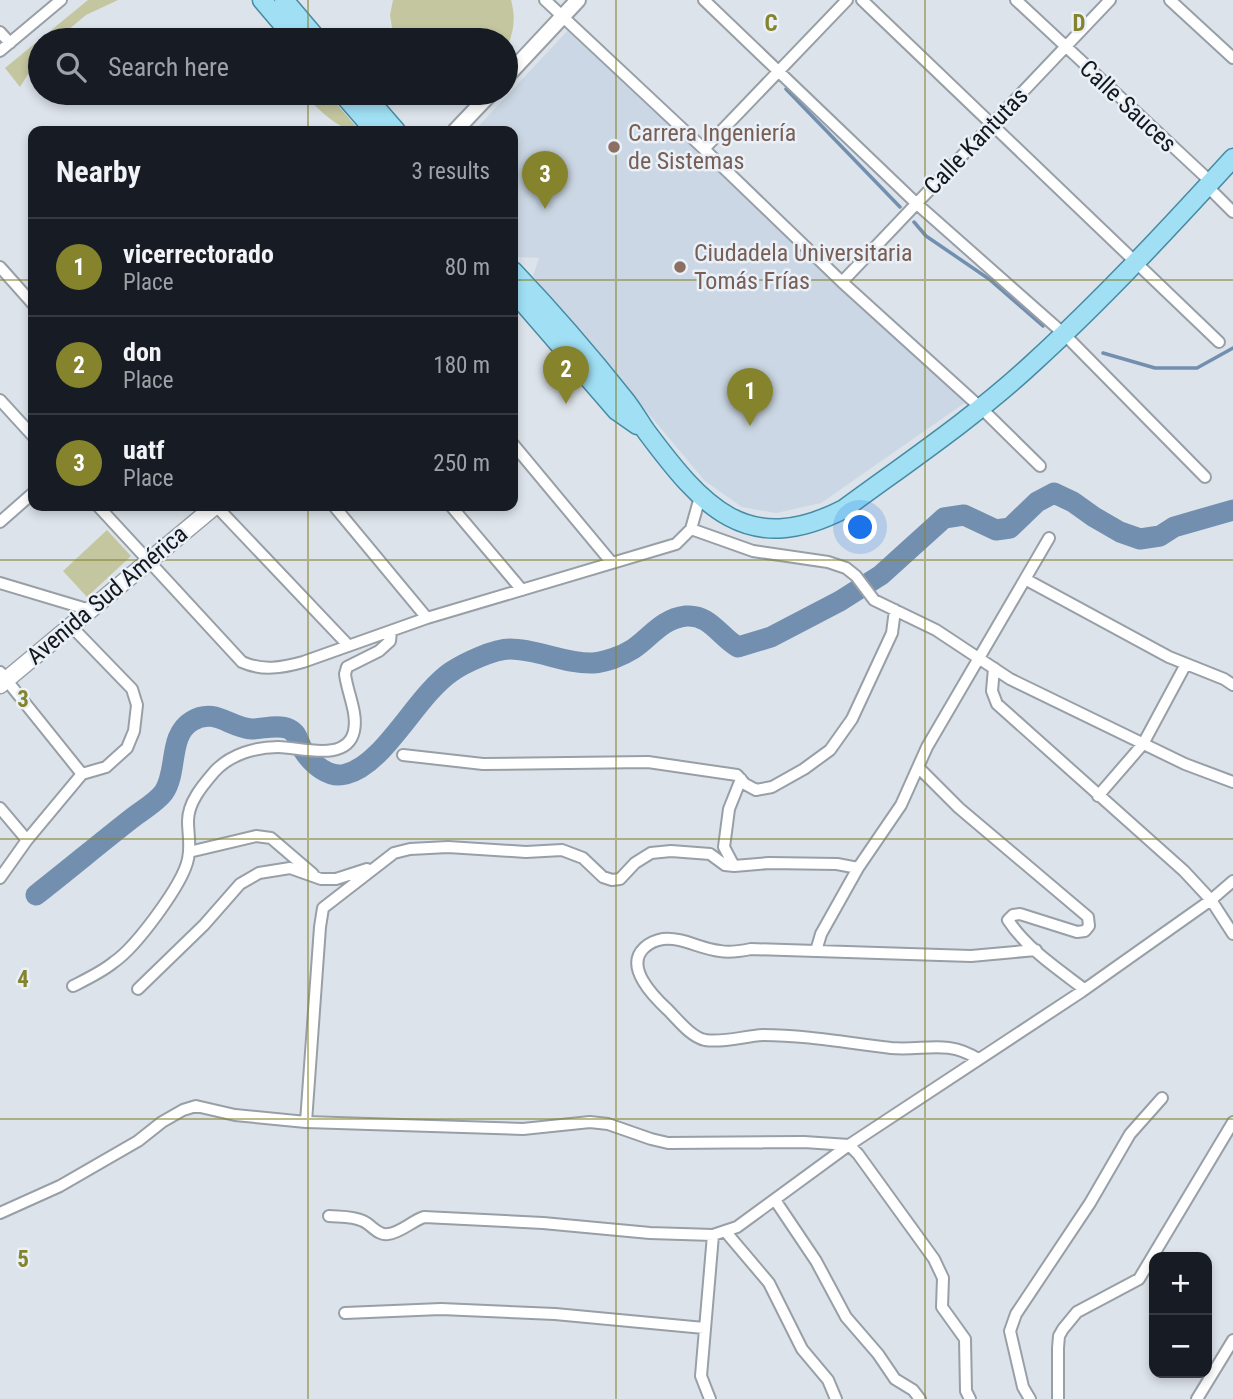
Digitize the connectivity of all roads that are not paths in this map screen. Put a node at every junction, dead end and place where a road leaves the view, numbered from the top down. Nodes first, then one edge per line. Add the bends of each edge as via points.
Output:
1 (61, 0) edge
2 (262, 0) edge
3 (284, 0) edge
4 (545, 0) edge
5 (578, 0) edge
6 (704, 0) edge
7 (847, 0) edge
8 (862, 0) edge
9 (1016, 0) edge
10 (1110, 0) edge
11 (1170, 0) edge
12 (563, 17) junction
13 (286, 28) edge
14 (308, 28) edge
15 (0, 32) edge
16 (10, 43) junction
17 (1065, 48) junction
18 (0, 51) edge
19 (1233, 58) edge
20 (518, 64) edge
21 (779, 71) junction
22 (352, 105) edge
23 (373, 105) edge
24 (480, 105) edge
25 (993, 125) junction
26 (371, 126) edge
27 (392, 126) edge
28 (460, 126) edge
29 (704, 149) junction
30 (1233, 158) edge
31 (1209, 184) junction
32 (917, 204) junction
33 (1233, 212) edge
34 (1136, 262) junction
35 (0, 268) edge
36 (518, 277) edge
37 (842, 282) junction
38 (518, 297) edge
39 (28, 299) edge
40 (1063, 334) junction
41 (1219, 342) dead end
42 (0, 400) edge
43 (981, 408) junction
44 (28, 431) edge
45 (646, 431) junction
46 (518, 450) edge
47 (1040, 466) dead end
48 (1205, 477) dead end
49 (28, 497) edge
50 (700, 497) junction
51 (103, 511) edge
52 (209, 511) edge
53 (220, 511) edge
54 (338, 511) edge
55 (455, 511) edge
56 (0, 522) edge
57 (691, 529) junction
58 (1049, 538) dead end
59 (149, 561) junction
60 (612, 563) junction
61 (1025, 579) junction
62 (0, 583) edge
63 (522, 590) junction
64 (90, 610) junction
65 (895, 610) junction
66 (427, 618) junction
67 (71, 626) junction
68 (391, 631) junction
69 (348, 645) junction
70 (979, 658) junction
71 (1186, 664) junction
72 (994, 668) junction
73 (2, 679) edge
74 (1233, 685) edge
75 (1143, 744) junction
76 (403, 755) dead end
77 (918, 767) junction
78 (82, 774) junction
79 (741, 779) junction
80 (1233, 782) edge
81 (1098, 796) junction
82 (0, 808) edge
83 (27, 840) junction
84 (189, 852) junction
85 (376, 866) junction
86 (734, 866) junction
87 (858, 868) junction
88 (0, 878) edge
89 (317, 878) junction
90 (1233, 881) edge
91 (1211, 900) junction
92 (1233, 934) edge
93 (1036, 950) junction
94 (816, 951) junction
95 (73, 986) dead end
96 (138, 989) dead end
97 (1084, 989) junction
98 (978, 1059) junction
99 (1161, 1098) dead end
100 (306, 1122) junction
101 (1233, 1122) edge
102 (849, 1145) junction
103 (775, 1200) junction
104 (0, 1213) edge
105 (329, 1216) dead end
106 (725, 1231) junction
107 (713, 1234) junction
108 (345, 1313) dead end
109 (704, 1328) junction
110 (1233, 1340) edge
111 (710, 1399) edge
112 (836, 1399) edge
113 (920, 1399) edge
114 (970, 1399) edge
115 (1030, 1399) edge
116 (1058, 1399) edge
117 (1197, 1399) edge

1 - 16 street
2 - 13 main road
3 - 14 main road
4 - 12 street
5 - 12 street
6 - 21 street
7 - 21 street
8 - 25 street
9 - 17 street, Calle Sauces
10 - 17 street, Calle Kantutas
11 - 19 street
12 - 20 street
12 - 29 street
15 - 16 street
16 - 18 street
17 - 25 street, Calle Kantutas
17 - 31 street, Calle Sauces
21 - 29 street
21 - 32 street
22 - 26 main road
23 - 27 main road
24 - 28 street
25 - 32 street, Calle Kantutas
25 - 34 street
29 - 37 street
30 - 31 main road
31 - 33 street, Calle Sauces
31 - 34 main road
32 - 37 street, Calle Kantutas
32 - 40 street
34 - 40 main road
34 - 41 street
35 - 39 street
36 - 45 main road
37 - 43 street
38 - 45 main road via 617,411
40 - 43 main road
40 - 48 street
42 - 44 street
43 - 47 street
43 - 50 main road via 821,521 779,529 742,523
45 - 50 main road
46 - 60 street
49 - 56 street
50 - 57 street
51 - 59 street
52 - 59 main road, Avenida Sud América
53 - 69 street
54 - 66 street
55 - 63 street
57 - 60 street via 676,544
57 - 65 street via 753,551 846,568 868,594
58 - 61 street
59 - 64 main road, Avenida Sud América
59 - 69 street via 242,662 256,668 284,667
60 - 63 street
61 - 70 street
61 - 71 street
62 - 64 street
63 - 66 street
64 - 67 main road, Avenida Sud América
65 - 70 street
65 - 79 street via 887,645 852,719 830,750 772,787 756,790
66 - 68 street
67 - 73 main road, Avenida Sud América
67 - 78 street via 132,689 137,705 127,748 106,767
68 - 69 street
68 - 84 street via 390,641 379,651 347,667 346,684 355,720 347,745 323,751 279,747 226,761 189,807
70 - 72 street
70 - 77 street
71 - 74 street
71 - 75 street
72 - 75 street
72 - 81 street via 992,691 997,704
73 - 78 street
75 - 80 street
75 - 81 street
76 - 79 street via 483,764 648,762
77 - 87 street via 901,805
77 - 93 street via 959,808 1088,917 1089,926 1077,932 1013,915 1008,920 1013,928
78 - 83 street
79 - 86 street via 729,809 724,847
81 - 91 street
82 - 83 street
83 - 88 street
84 - 89 street via 256,836 271,838
84 - 95 street via 185,870 154,920 116,961
85 - 86 street via 394,853 448,847 562,850 583,858 612,880 620,879 651,853 710,854
85 - 89 street via 336,879
85 - 100 street via 323,908
86 - 87 street via 837,864
87 - 94 street
89 - 96 street via 279,868 240,884
90 - 91 street
91 - 92 street
91 - 97 street
93 - 94 street via 971,956
93 - 97 street
94 - 98 street via 718,951 660,939 646,946 637,964 654,997 703,1040 764,1035 894,1048 948,1047
97 - 98 street
98 - 102 street
99 - 115 street via 1130,1134 1016,1314 1010,1331
100 - 102 street via 523,1129 590,1122 668,1143
100 - 104 street via 195,1107 183,1110 60,1186
101 - 116 street via 1139,1279 1077,1312 1063,1329 1058,1348
102 - 103 street
102 - 114 street via 943,1278 942,1307 965,1339
103 - 106 street
103 - 113 street via 846,1317 895,1379
105 - 107 street via 365,1221 386,1235 424,1217
106 - 107 street
106 - 112 street via 769,1283 802,1349 828,1380
107 - 109 street
108 - 109 street via 466,1310
109 - 111 street via 701,1376
110 - 117 street

